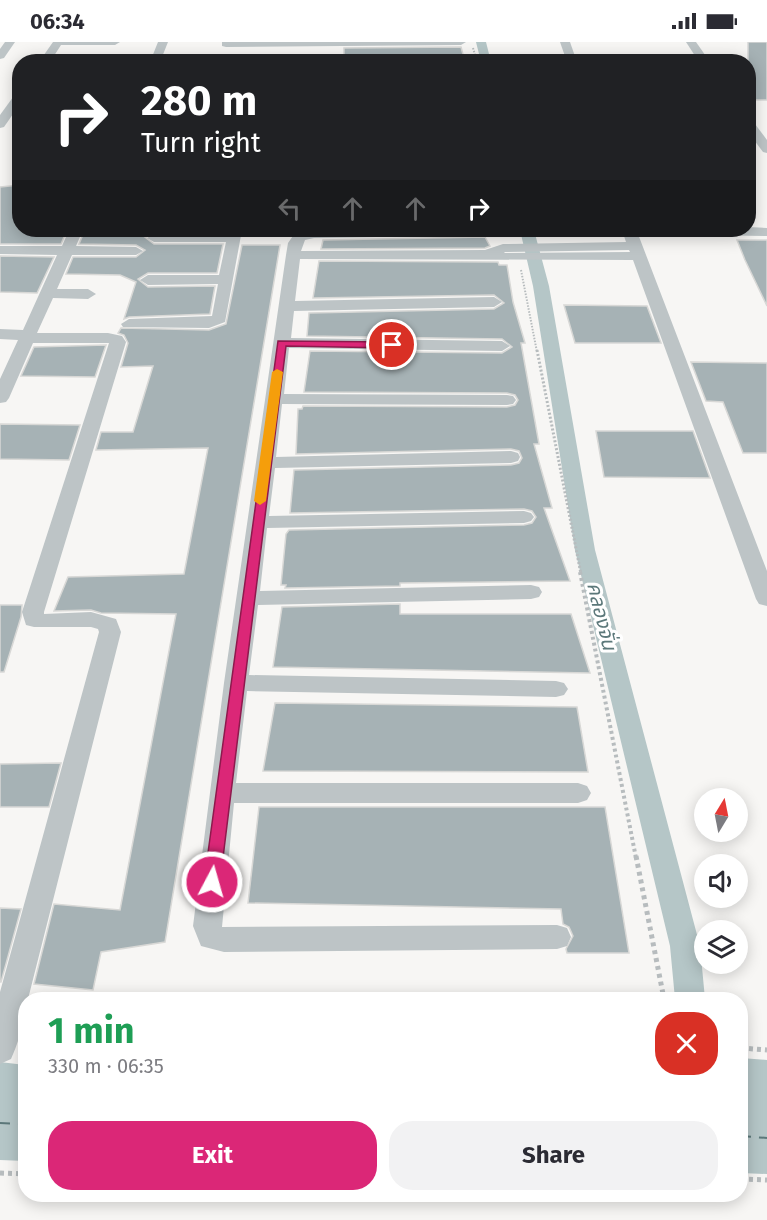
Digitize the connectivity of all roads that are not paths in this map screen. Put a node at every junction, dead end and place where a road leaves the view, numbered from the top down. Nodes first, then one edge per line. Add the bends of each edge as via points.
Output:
1 (10, 42) edge
2 (58, 42) edge
3 (115, 42) edge
4 (461, 42) edge
5 (226, 44) dead end
6 (263, 46) edge
7 (0, 56) edge
8 (12, 107) edge
9 (0, 124) edge
10 (756, 134) edge
11 (767, 149) edge
12 (72, 237) edge
13 (174, 237) edge
14 (233, 237) edge
15 (299, 237) edge
16 (684, 237) edge
17 (154, 238) dead end
18 (634, 240) edge
19 (0, 250) edge
20 (64, 251) junction
21 (136, 251) dead end
22 (293, 255) junction
23 (226, 279) junction
24 (148, 280) dead end
25 (46, 294) junction
26 (87, 294) dead end
27 (494, 302) dead end
28 (286, 306) junction
29 (129, 324) dead end
30 (0, 334) edge
31 (28, 337) junction
32 (281, 343) junction
33 (502, 346) dead end
34 (0, 398) edge
35 (274, 399) junction
36 (507, 400) dead end
37 (511, 457) dead end
38 (265, 463) junction
39 (524, 517) dead end
40 (257, 522) junction
41 (531, 592) dead end
42 (248, 598) junction
43 (767, 599) edge
44 (236, 682) junction
45 (556, 688) dead end
46 (222, 793) junction
47 (578, 793) dead end
48 (557, 937) dead end
49 (0, 1049) edge

1 - 7 street
2 - 3 street
4 - 6 street
5 - 6 street
8 - 9 street
10 - 11 street
12 - 20 street
13 - 17 street
14 - 23 street
15 - 22 street
16 - 18 street
18 - 22 street via 521,254
18 - 43 street
19 - 20 street
20 - 21 street
20 - 25 street
22 - 28 street
23 - 24 street
23 - 29 street via 219,319 215,322
25 - 26 street
25 - 31 street
27 - 28 street
28 - 32 street
30 - 31 street
31 - 34 street
31 - 49 street via 108,338 117,342 33,612 34,620 46,623 99,620 108,624 110,632
32 - 33 street
32 - 35 street
35 - 36 street
35 - 38 street
37 - 38 street
38 - 40 street
39 - 40 street
40 - 42 street
41 - 42 street
42 - 44 street
44 - 45 street
44 - 46 street
46 - 47 street
46 - 48 street via 207,926 211,936 224,940

